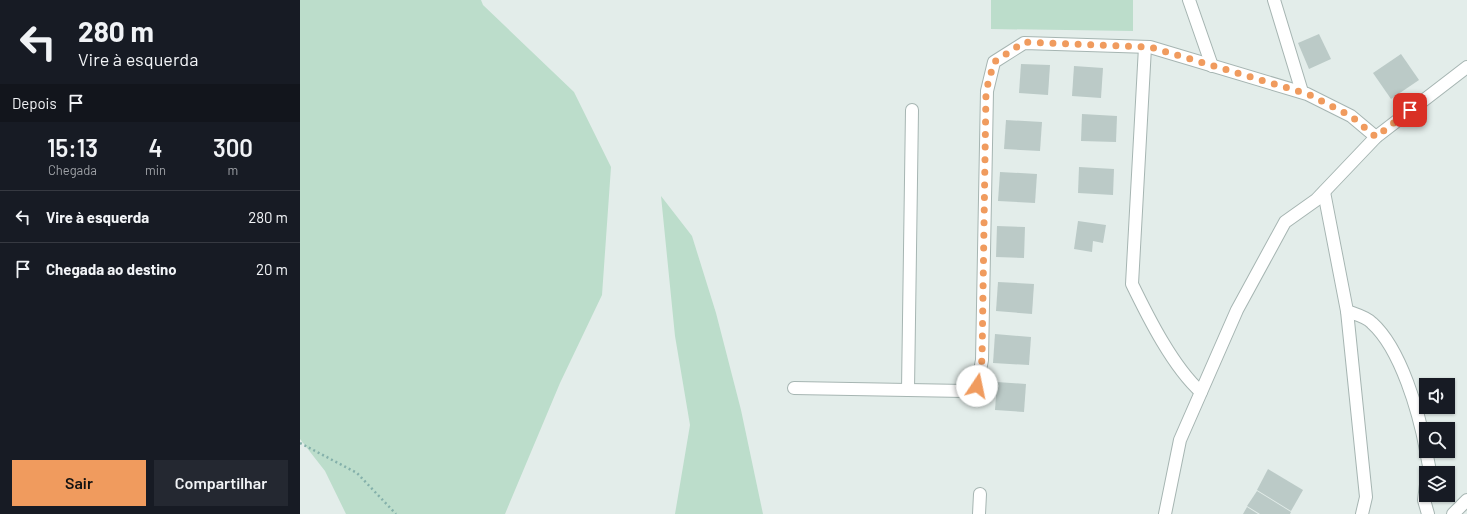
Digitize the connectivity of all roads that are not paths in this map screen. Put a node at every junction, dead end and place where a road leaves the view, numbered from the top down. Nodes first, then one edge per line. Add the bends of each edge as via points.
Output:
1 (1189, 0) edge
2 (1274, 0) edge
3 (1145, 47) junction
4 (1212, 66) junction
5 (1467, 67) edge
6 (1302, 92) junction
7 (912, 110) dead end
8 (1376, 137) junction
9 (1324, 192) junction
10 (1347, 311) junction
11 (794, 388) dead end
12 (908, 390) junction
13 (1201, 392) junction
14 (1421, 422) edge
15 (980, 494) dead end
16 (1467, 500) edge
17 (1425, 502) edge
18 (979, 514) edge
19 (1165, 514) edge
20 (1362, 514) edge
21 (1428, 514) edge
22 (1453, 514) edge

1 - 4 street
2 - 6 street
3 - 4 street
3 - 12 street via 1024,42 994,62 986,91 982,360 977,386 965,391
3 - 13 street via 1132,284 1147,315 1176,361 1189,381
4 - 6 street
5 - 8 street
6 - 8 street via 1351,116
7 - 12 street
8 - 9 street
9 - 10 street
9 - 13 street via 1285,222 1237,310
10 - 14 street via 1372,322 1391,348 1407,380
10 - 20 street via 1366,497
11 - 12 street
13 - 19 street via 1180,440
15 - 18 street
16 - 22 street
17 - 21 street

